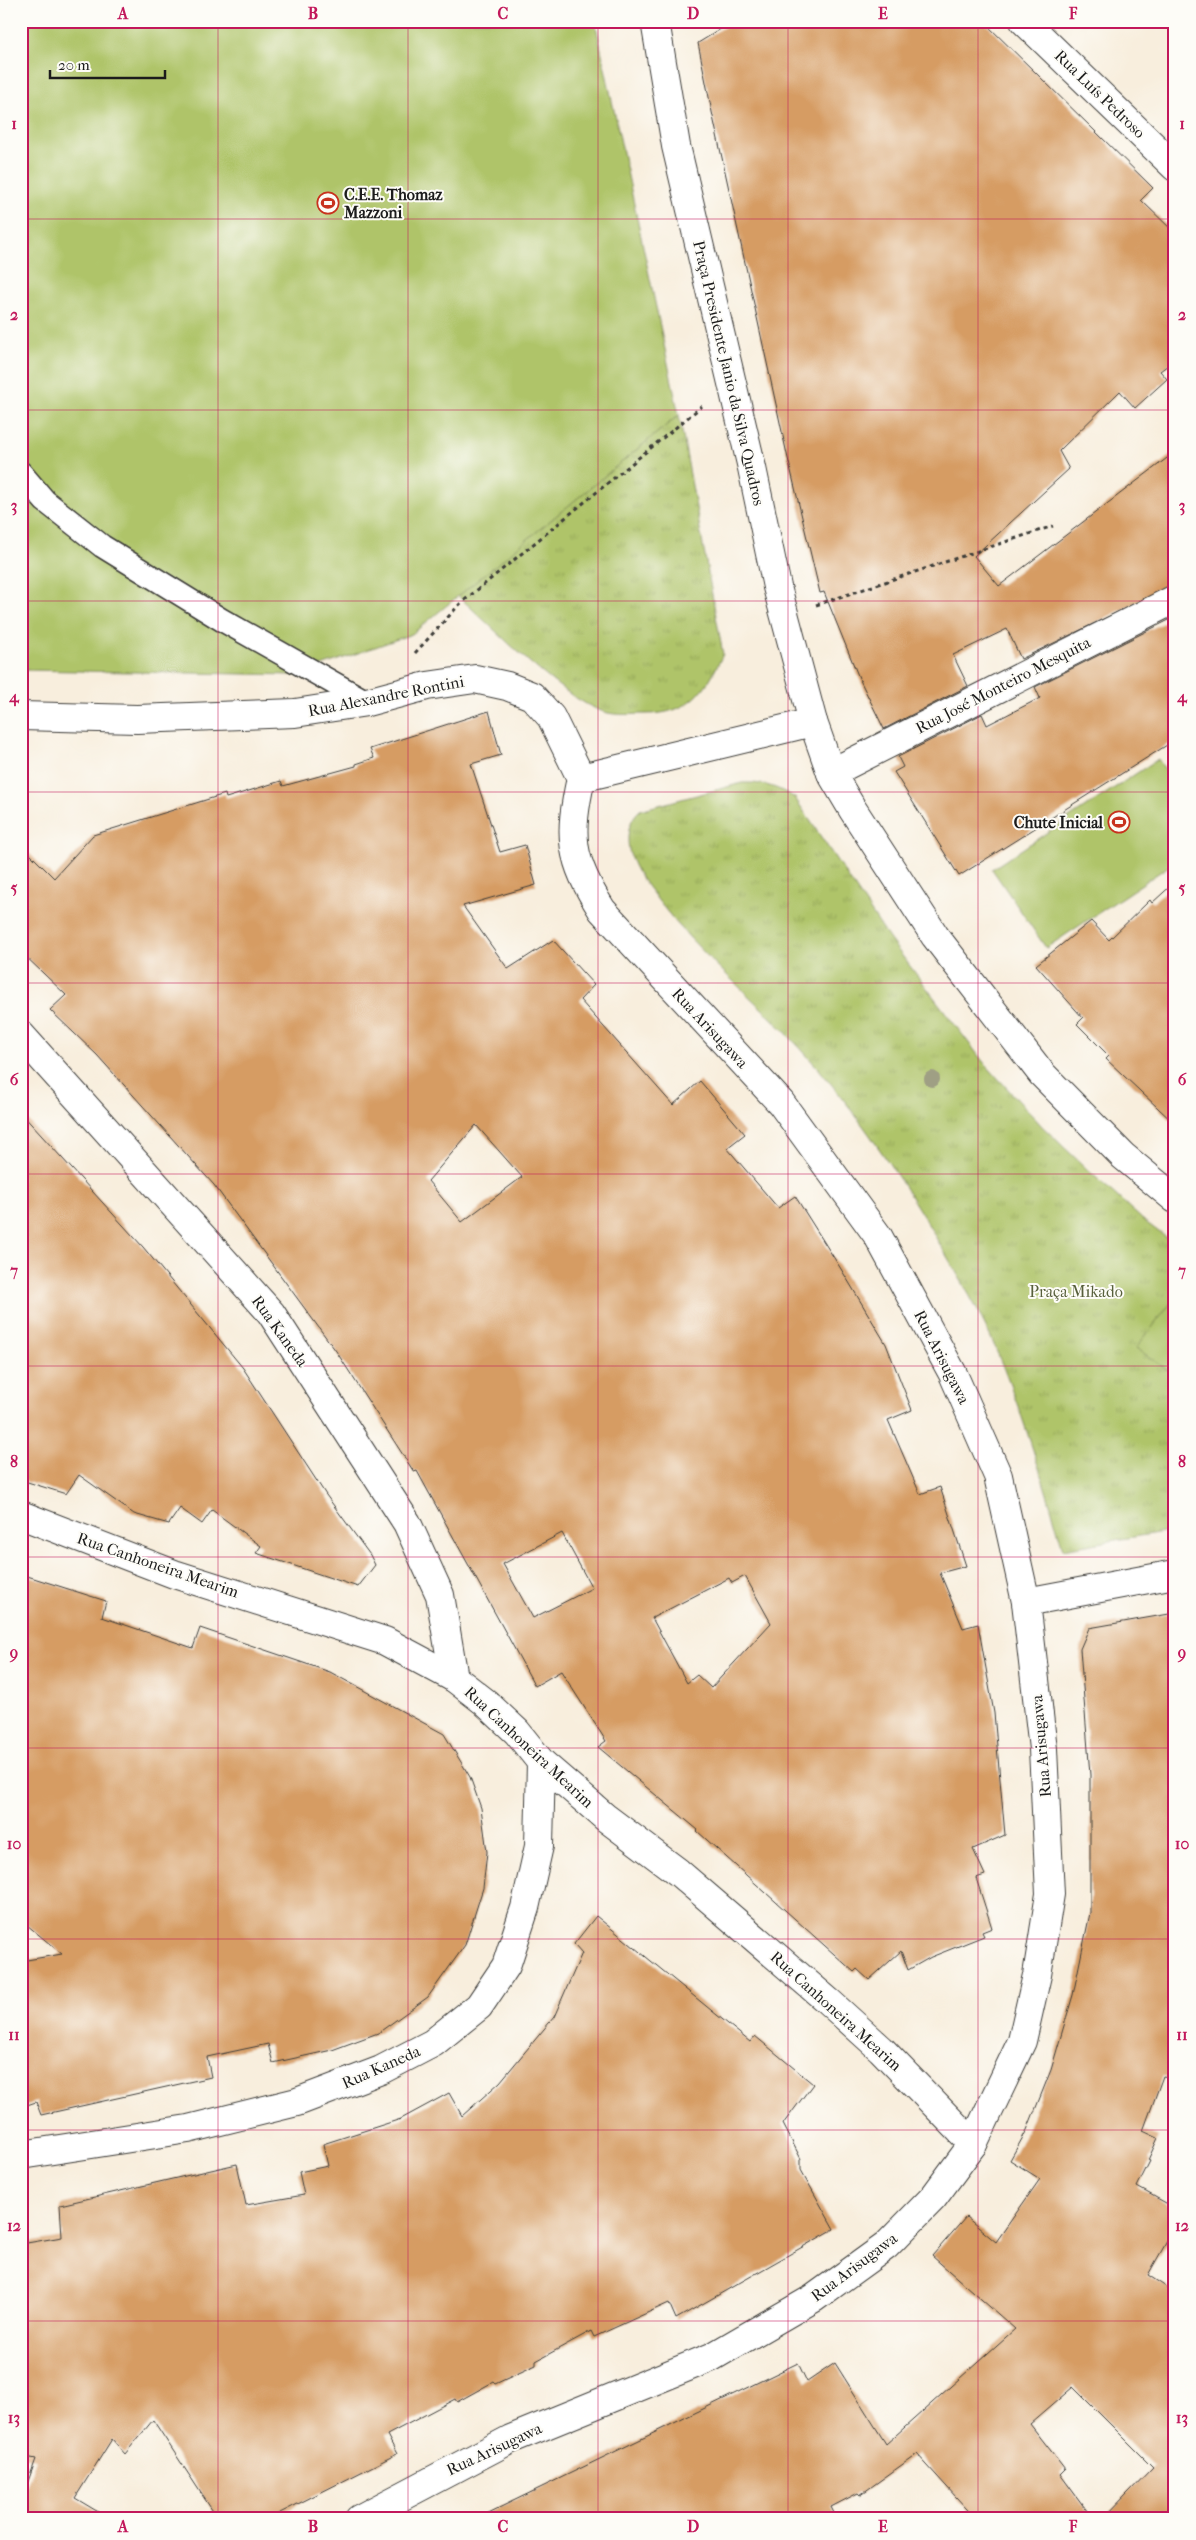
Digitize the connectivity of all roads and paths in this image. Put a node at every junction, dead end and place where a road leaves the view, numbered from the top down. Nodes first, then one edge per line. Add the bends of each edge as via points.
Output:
1 (655, 21) edge
2 (1024, 21) edge
3 (1175, 167) edge
4 (732, 382) junction
5 (21, 472) edge
6 (1053, 526) dead end
7 (1175, 599) edge
8 (784, 616) junction
9 (412, 656) dead end
10 (367, 702) junction
11 (21, 716) edge
12 (813, 722) junction
13 (831, 773) junction
14 (581, 778) junction
15 (21, 1035) edge
16 (1175, 1199) edge
17 (21, 1515) edge
18 (1175, 1574) edge
19 (1026, 1602) junction
20 (454, 1678) junction
21 (541, 1762) junction
22 (973, 2144) junction
23 (21, 2155) edge
24 (358, 2519) edge

1 - 4 street, Praça Presidente Janio da Silva Quadros via 676,146
2 - 3 street, Rua Luís Pedroso
4 - 8 street, Praça Presidente Janio da Silva Quadros
4 - 9 path via 460,604
5 - 10 lane via 45,501 102,546 222,620
6 - 8 path
7 - 13 street, Rua José Monteiro Mesquita
8 - 12 street, Praça Presidente Janio da Silva Quadros
10 - 11 street, Rua Alexandre Rontini via 295,713 137,719
10 - 14 street, Rua Alexandre Rontini via 426,686 475,679 507,686 532,696 551,717
12 - 13 street
12 - 14 street
13 - 16 street via 935,936 1042,1074 1123,1156
14 - 19 street, Rua Arisugawa via 573,813 574,849 583,880 602,910 781,1103 878,1236 953,1374 998,1476
15 - 20 street, Rua Kaneda via 271,1313 407,1522 440,1596
17 - 20 street, Rua Canhoneira Mearim via 174,1574 385,1641
18 - 19 street
19 - 22 street, Rua Arisugawa via 1043,1749 1050,1894 1022,2041
20 - 21 street, Rua Canhoneira Mearim via 485,1702
21 - 22 street, Rua Canhoneira Mearim via 606,1818 678,1872 828,2001 881,2049
21 - 23 street, Rua Kaneda via 538,1846 525,1908 506,1966 478,2006 433,2043 381,2070 297,2102 188,2129
22 - 24 street, Rua Arisugawa via 933,2198 886,2246 814,2298 712,2357 511,2439

